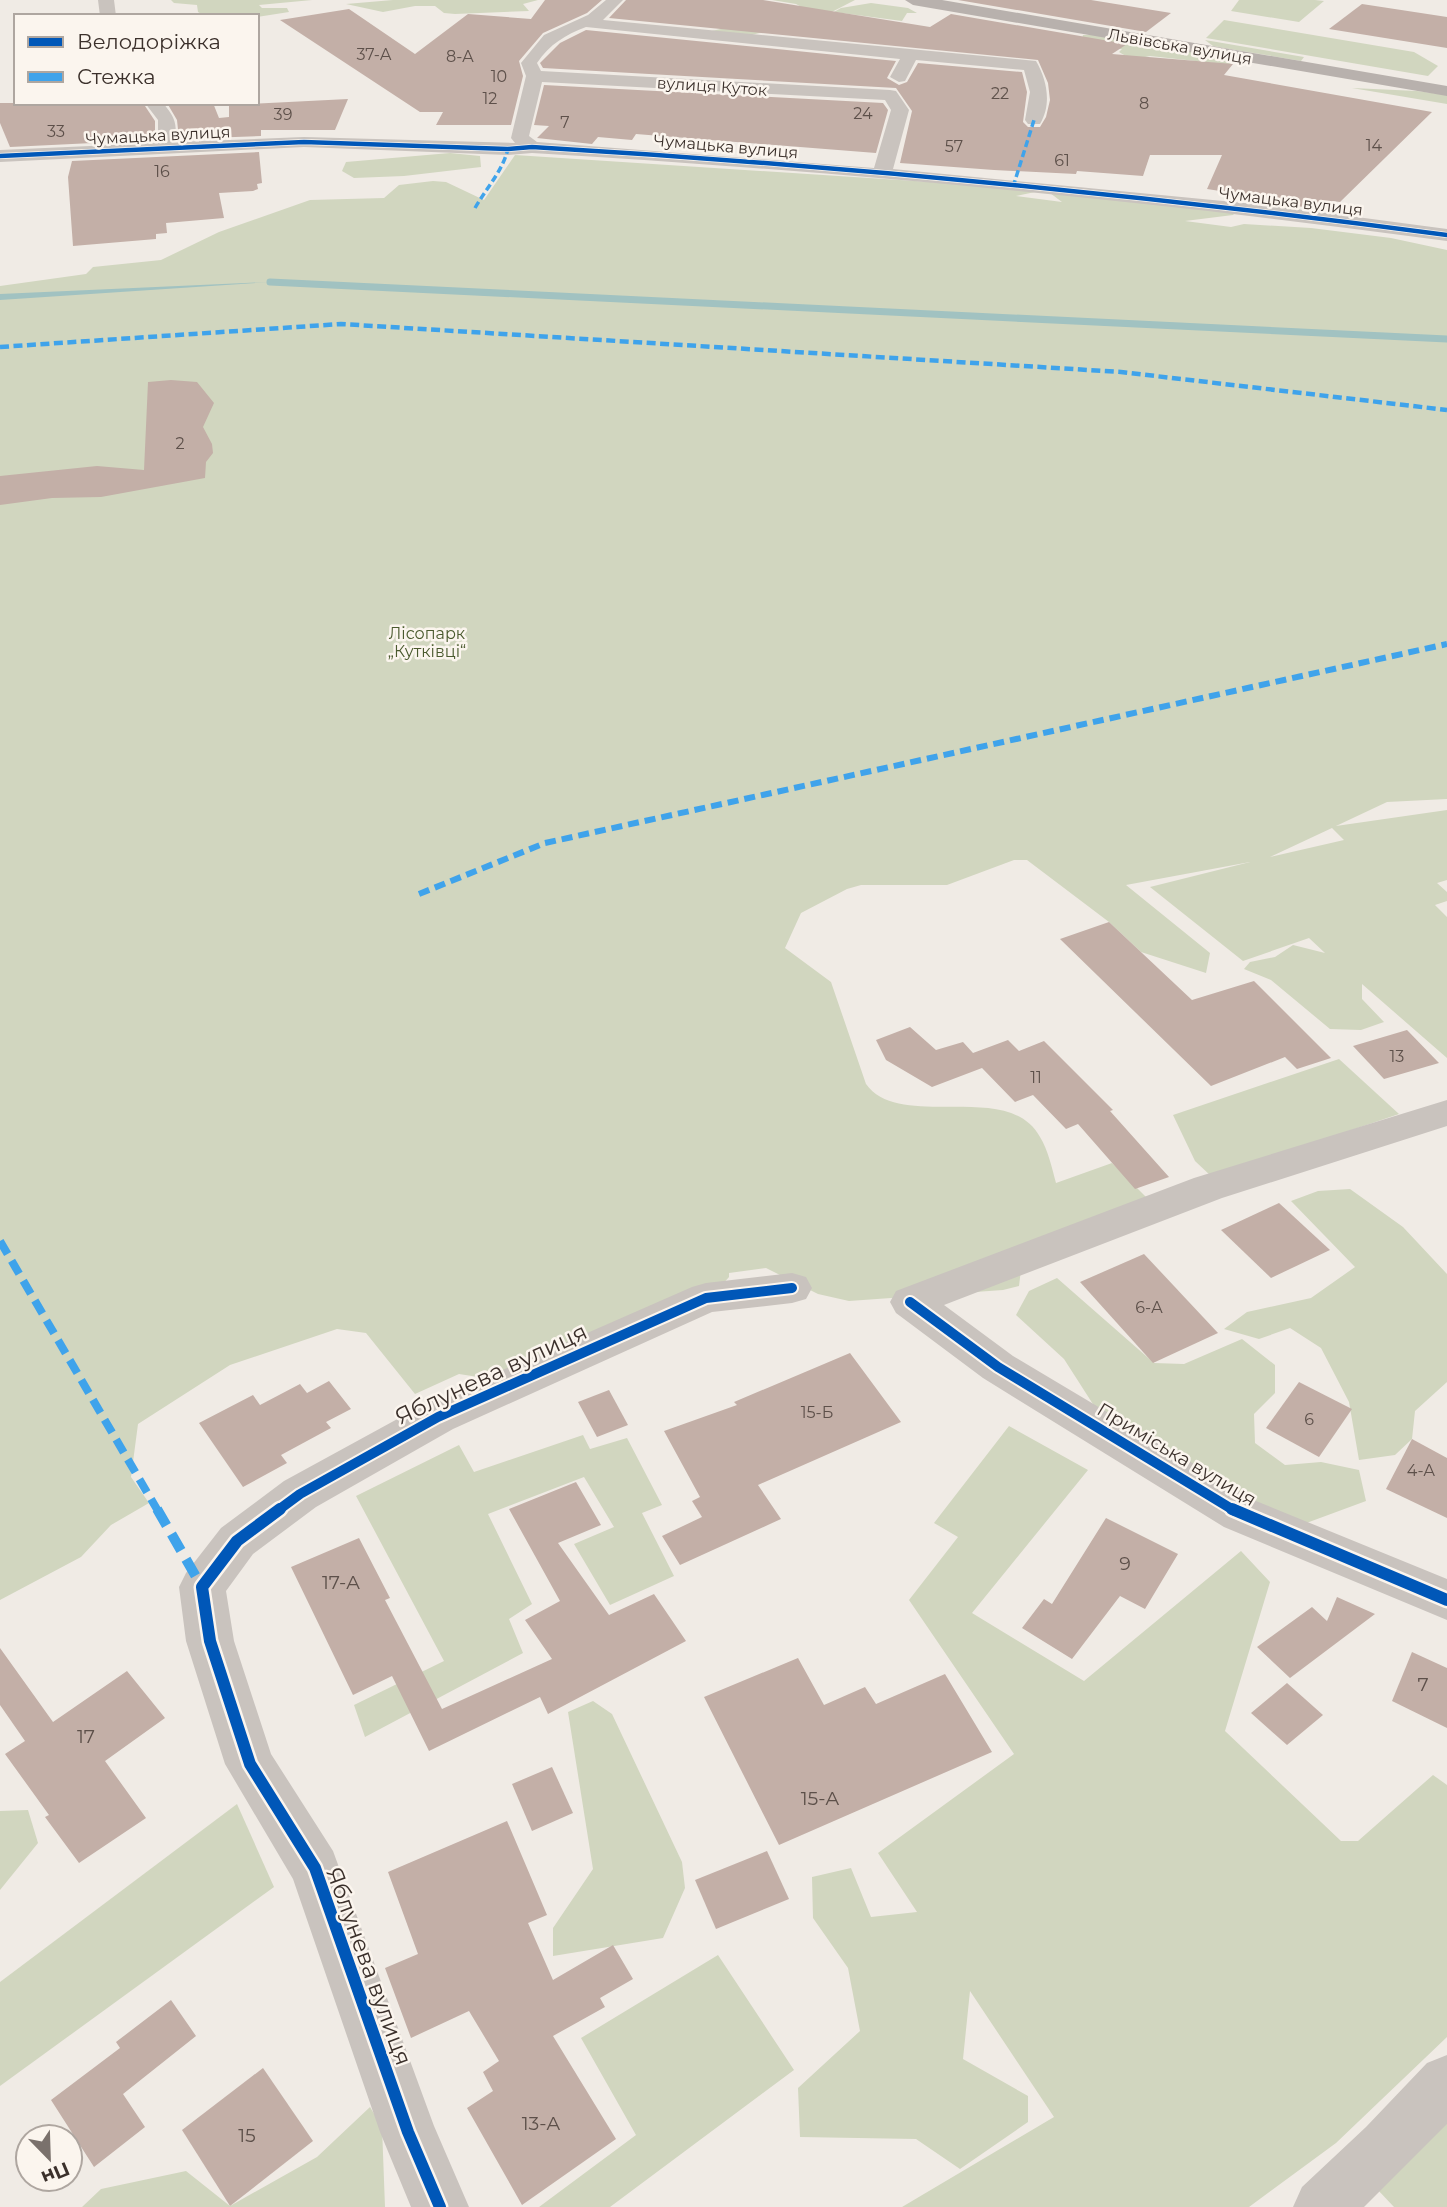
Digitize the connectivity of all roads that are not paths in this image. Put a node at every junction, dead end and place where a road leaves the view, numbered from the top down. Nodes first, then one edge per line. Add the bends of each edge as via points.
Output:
1 (615, 0) edge
2 (913, 0) edge
3 (587, 23) junction
4 (911, 55) junction
5 (535, 76) junction
6 (1447, 92) edge
7 (890, 95) junction
8 (156, 105) edge
9 (1034, 120) dead end
10 (532, 147) junction
11 (167, 148) junction
12 (0, 156) edge
13 (882, 174) junction
14 (1447, 235) edge
15 (1447, 1113) edge
16 (792, 1288) dead end
17 (1447, 1600) edge
18 (1447, 2083) edge
19 (440, 2207) edge
20 (1322, 2207) edge

1 - 3 street
2 - 6 main road, Львівська вулиця
3 - 4 street
3 - 5 street via 551,34 538,46 529,62
4 - 7 street
4 - 9 street via 1030,65 1040,85
5 - 7 street, вулиця Куток
5 - 10 street via 520,138
7 - 13 street via 900,110
8 - 11 street via 167,119
10 - 11 street, Чумацька вулиця via 304,142
10 - 13 street, Чумацька вулиця
11 - 12 street, Чумацька вулиця
13 - 14 street, Чумацька вулиця via 1274,212
15 - 17 street, Приміська вулиця via 1208,1188 910,1302 998,1367 1240,1514
16 - 19 street, Яблунева вулиця via 706,1298 438,1417 300,1493 237,1541 202,1587 210,1641 250,1765 315,1868 408,2132
18 - 20 street

